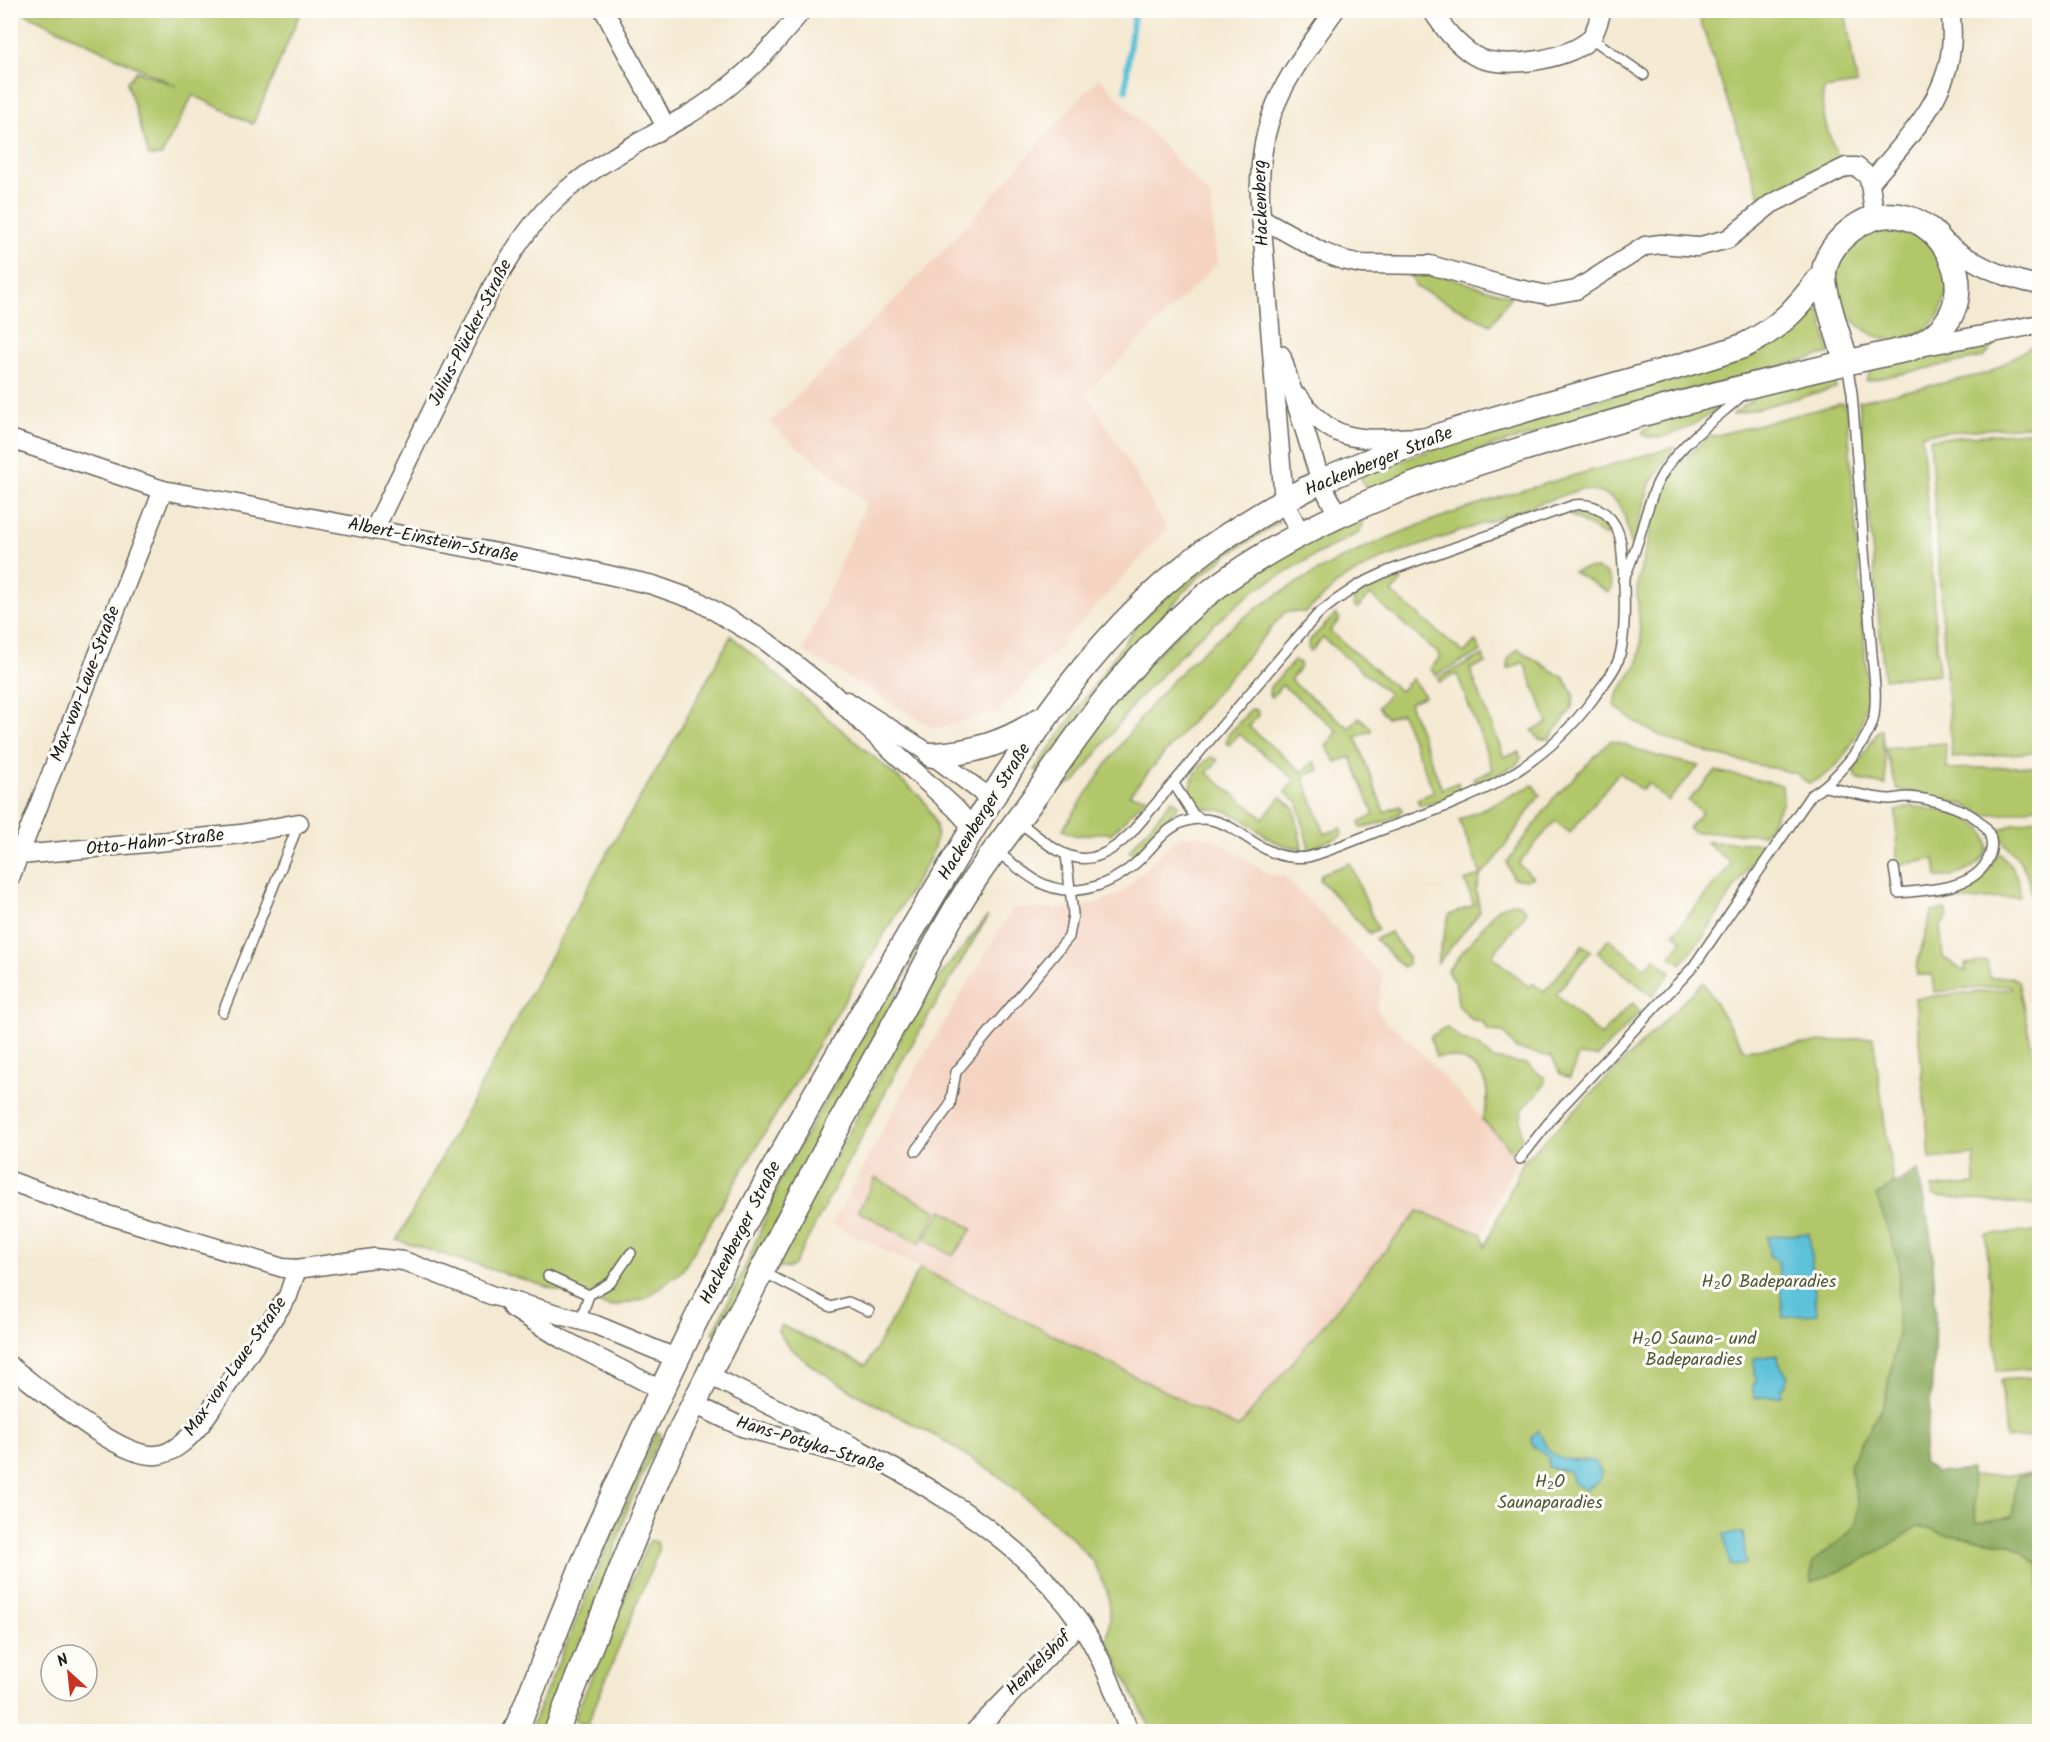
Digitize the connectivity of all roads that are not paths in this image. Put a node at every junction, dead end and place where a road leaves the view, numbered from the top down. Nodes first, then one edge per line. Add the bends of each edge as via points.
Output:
1 (604, 10) edge
2 (802, 10) edge
3 (1335, 10) edge
4 (1432, 10) edge
5 (1602, 10) edge
6 (1951, 10) edge
7 (1591, 38) junction
8 (1644, 75) dead end
9 (666, 127) junction
10 (1870, 183) junction
11 (1262, 218) junction
12 (1875, 219) junction
13 (1939, 237) junction
14 (1824, 273) junction
15 (2040, 285) edge
16 (1268, 307) junction
17 (2040, 324) edge
18 (1900, 351) junction
19 (1846, 361) junction
20 (1758, 382) junction
21 (1289, 383) junction
22 (1436, 437) junction
23 (10, 439) edge
24 (1321, 482) junction
25 (163, 490) junction
26 (1284, 502) junction
27 (1338, 515) junction
28 (374, 530) junction
29 (1301, 534) junction
30 (1622, 583) junction
31 (832, 693) junction
32 (1047, 716) junction
33 (932, 755) junction
34 (1174, 784) junction
35 (1826, 787) junction
36 (992, 799) junction
37 (1016, 819) junction
38 (1202, 819) junction
39 (299, 823) joint
40 (973, 828) junction
41 (994, 849) junction
42 (1066, 855) junction
43 (15, 856) edge
44 (1894, 868) dead end
45 (10, 878) edge
46 (1072, 891) junction
47 (223, 1012) dead end
48 (916, 1151) dead end
49 (1520, 1160) dead end
50 (10, 1181) edge
51 (631, 1253) dead end
52 (297, 1269) junction
53 (761, 1271) junction
54 (548, 1276) dead end
55 (491, 1295) junction
56 (589, 1295) junction
57 (869, 1311) dead end
58 (580, 1321) junction
59 (678, 1359) junction
60 (10, 1366) edge
61 (709, 1375) junction
62 (663, 1391) junction
63 (694, 1404) junction
64 (894, 1470) junction
65 (1080, 1623) junction
66 (515, 1731) edge
67 (556, 1731) edge
68 (974, 1731) edge
69 (1129, 1731) edge

1 - 9 street
2 - 9 street, Julius-Plücker-Straße via 751,67 711,99
3 - 11 street, Hackenberg via 1269,118 1259,159
4 - 7 street via 1444,31 1474,56 1492,61 1522,62 1556,56
5 - 7 street
6 - 10 street via 1951,48 1936,98
7 - 8 lane
9 - 28 street, Julius-Plücker-Straße via 562,193 515,248 492,287
10 - 11 street via 1860,169 1846,167 1771,204 1724,241 1697,248 1645,246 1576,290 1548,295 1430,265 1343,260
10 - 12 street
11 - 16 street, Hackenberg
12 - 13 street, Hackenberger Straße via 1913,221
12 - 14 street, Hackenberger Straße via 1854,227 1838,242
13 - 15 street, Hackenberger Straße via 1987,268
13 - 18 street, Hackenberger Straße via 1956,269 1958,288 1954,306 1933,336
14 - 19 street
14 - 22 street, Hackenberger Straße via 1795,311 1743,346
16 - 21 street, Hackenberg
16 - 26 street, Hackenberg
17 - 18 street, Hackenberger Straße
18 - 19 street, Hackenberger Straße
19 - 20 street, Hackenberger Straße
19 - 35 lane via 1852,393 1874,719
20 - 27 street, Hackenberger Straße via 1466,466 1397,489
20 - 30 lane via 1666,468 1651,498 1633,561
21 - 22 street, Hackenberg via 1317,421 1353,438
21 - 24 street, Hackenberg
22 - 24 street, Hackenberger Straße
23 - 25 street, Albert-Einstein-Straße
24 - 26 street, Hackenberger Straße
24 - 27 street, Hackenberg
25 - 28 street, Albert-Einstein-Straße
25 - 43 street, Max-von-Laue-Straße
26 - 29 street
26 - 32 street, Hackenberger Straße via 1206,550 1152,595
27 - 29 street, Hackenberger Straße
28 - 31 street, Albert-Einstein-Straße via 587,570 669,590 714,609 767,642
29 - 37 street, Hackenberger Straße via 1214,589 1146,652 1100,704
30 - 34 lane via 1621,543 1613,521 1601,509 1587,504 1388,571 1360,584 1318,614
30 - 38 lane via 1623,645 1618,662 1557,741 1512,776 1308,857 1270,854 1235,830
31 - 33 street, Albert-Einstein-Straße
31 - 40 street, Albert-Einstein-Straße
32 - 33 street via 991,746
32 - 36 street, Hackenberger Straße
33 - 36 street, Albert-Einstein-Straße
34 - 38 lane via 1193,814
34 - 42 lane via 1113,849 1097,857
35 - 44 lane via 1882,798 1933,801 1975,817 1986,826 1991,838 1993,848 1987,862 1964,881 1898,893
35 - 49 lane via 1811,795 1693,967 1557,1112
36 - 37 street
36 - 40 street, Hackenberger Straße
37 - 41 street, Hackenberger Straße
37 - 42 lane
38 - 46 lane via 1167,830 1133,867 1115,879
39 - 43 street, Otto-Hahn-Straße via 241,834
39 - 47 lane
40 - 41 street
40 - 59 street, Hackenberger Straße via 777,1162
41 - 46 lane via 1038,882
41 - 53 street, Hackenberger Straße via 952,915
42 - 46 lane
43 - 45 street, Max-von-Laue-Straße
46 - 48 lane via 1070,937 956,1072 950,1105
50 - 52 street, Max-von-Laue-Straße via 239,1256
51 - 56 lane via 612,1282
52 - 55 street, Max-von-Laue-Straße via 385,1258 423,1267
52 - 60 street, Max-von-Laue-Straße via 288,1296 201,1424 169,1452 142,1454 118,1446
53 - 57 lane via 831,1307 848,1302
53 - 61 street, Hackenberger Straße
54 - 56 lane
55 - 58 street, Max-von-Laue-Straße
55 - 62 street, Max-von-Laue-Straße via 562,1339
56 - 58 lane
58 - 59 street, Max-von-Laue-Straße
59 - 61 street
59 - 62 street, Hackenberger Straße
61 - 63 street, Hackenberger Straße
61 - 64 street, Hans-Potyka-Straße
62 - 63 street
62 - 66 street, Hackenberger Straße via 600,1525
63 - 64 street, Hans-Potyka-Straße via 742,1427
63 - 67 street, Hackenberger Straße via 660,1473
64 - 65 street, Hans-Potyka-Straße via 930,1488 999,1538
65 - 68 street, Henkelshof
65 - 69 street, Hans-Potyka-Straße

